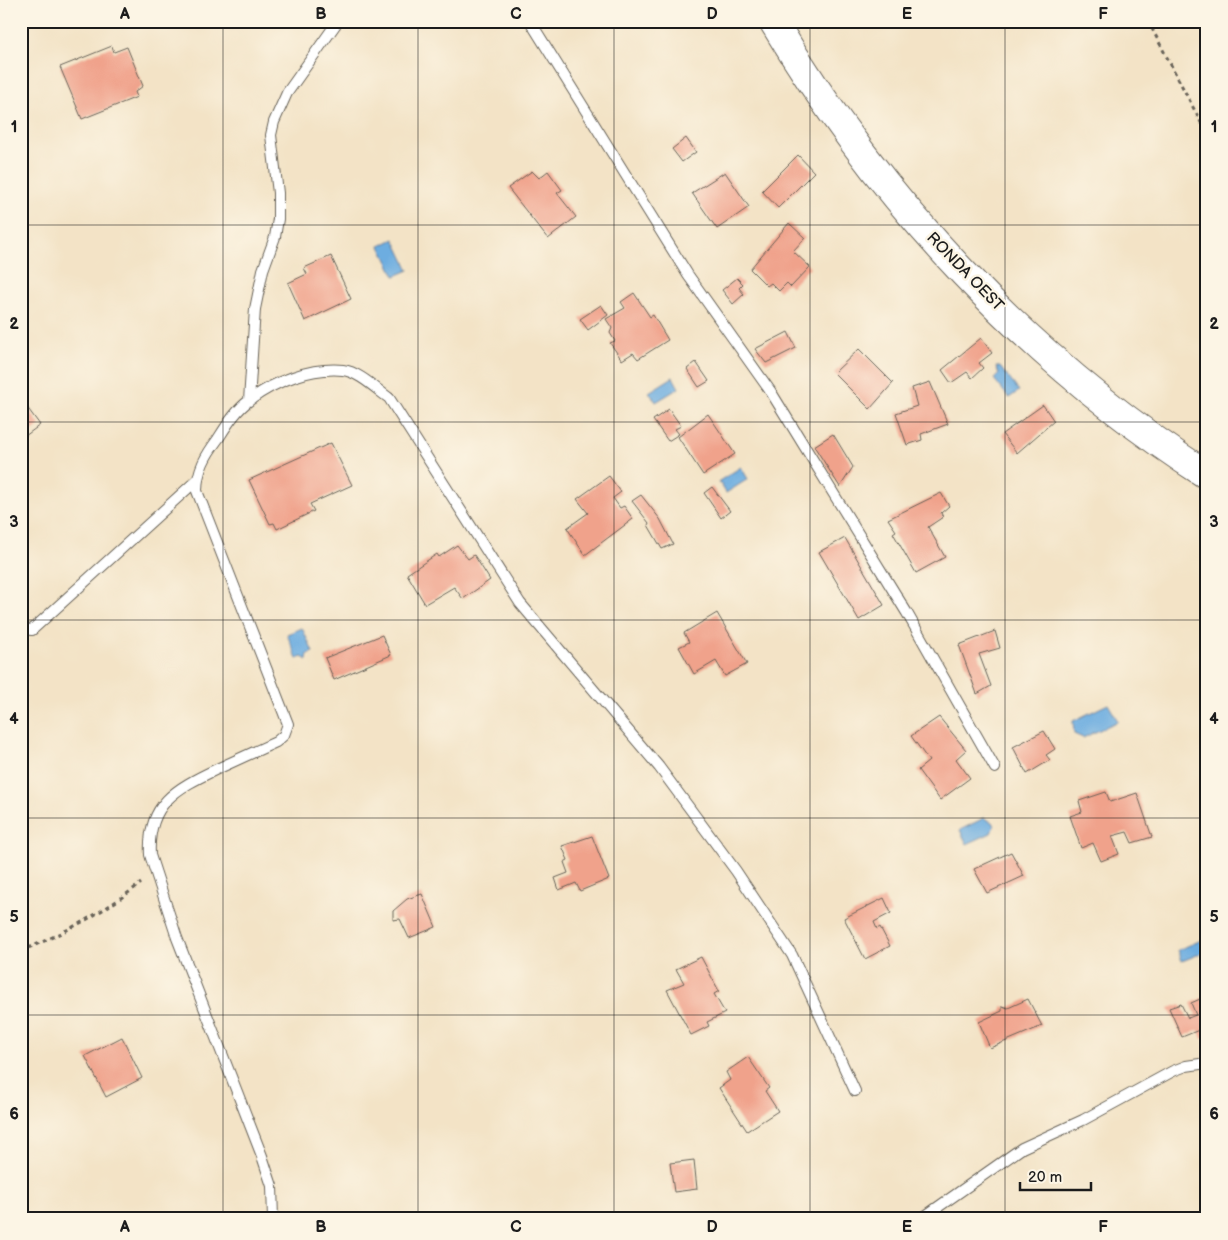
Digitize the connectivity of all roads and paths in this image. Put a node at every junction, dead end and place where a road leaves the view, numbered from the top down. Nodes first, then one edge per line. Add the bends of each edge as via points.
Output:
1 (338, 21) edge
2 (530, 21) edge
3 (773, 21) edge
4 (1148, 21) edge
5 (1207, 134) edge
6 (249, 401) junction
7 (1207, 475) edge
8 (197, 480) junction
9 (21, 629) edge
10 (995, 768) dead end
11 (155, 872) junction
12 (21, 951) edge
13 (1207, 1063) edge
14 (855, 1091) dead end
15 (274, 1219) edge
16 (921, 1219) edge

1 - 6 lane via 287,93 274,122 271,136 278,219 255,310
2 - 10 lane via 688,276 771,392 908,613
3 - 7 main road, RONDA OEST via 810,80 894,194 976,286 1098,396
4 - 5 path
6 - 8 lane via 208,452
6 - 14 lane via 274,385 321,371 345,370 389,398 520,603 659,767 736,871 792,955
8 - 9 lane via 32,630
8 - 11 lane via 197,491 288,724 284,735 276,742 190,782 168,797 155,817 149,841
11 - 12 path via 123,897
11 - 15 lane via 177,938 262,1156 272,1186
13 - 16 lane via 1173,1071 1083,1120 1022,1148

